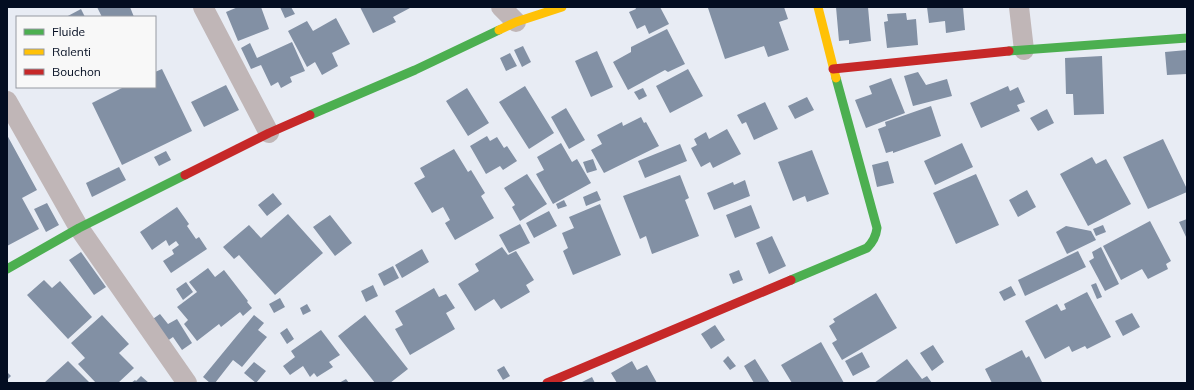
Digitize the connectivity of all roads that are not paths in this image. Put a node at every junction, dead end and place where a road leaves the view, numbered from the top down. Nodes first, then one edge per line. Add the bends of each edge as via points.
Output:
1 (203, 7) edge
2 (501, 7) edge
3 (562, 7) edge
4 (818, 7) edge
5 (1019, 7) edge
6 (516, 22) junction
7 (1187, 38) edge
8 (1024, 50) junction
9 (833, 69) junction
10 (7, 101) edge
11 (269, 133) junction
12 (79, 228) junction
13 (7, 269) edge
14 (187, 383) edge
15 (547, 383) edge

1 - 11 street
2 - 6 street
3 - 6 street
4 - 9 street
5 - 8 street
6 - 11 street via 415,70
7 - 8 street
8 - 9 street
9 - 15 street via 877,228 873,243 867,248
10 - 12 street
11 - 12 street
12 - 13 street
12 - 14 street

